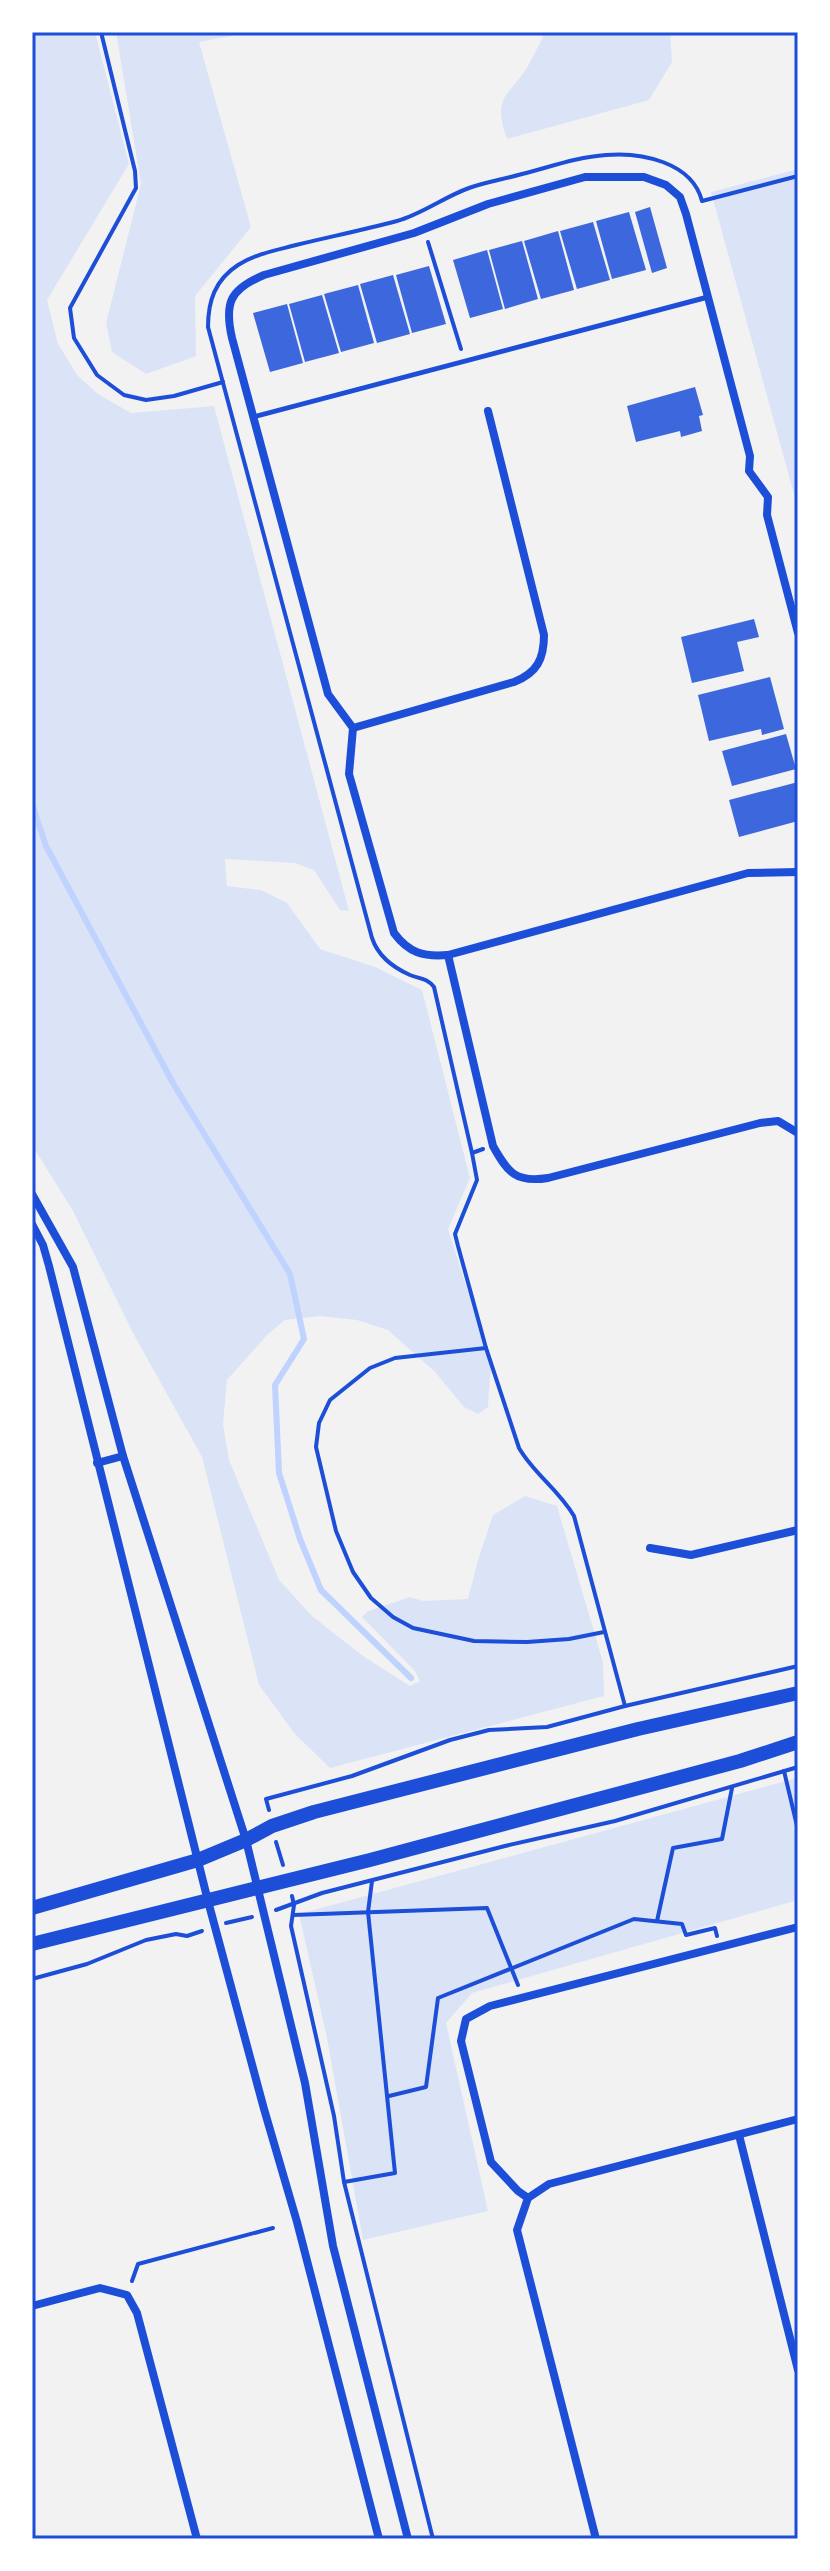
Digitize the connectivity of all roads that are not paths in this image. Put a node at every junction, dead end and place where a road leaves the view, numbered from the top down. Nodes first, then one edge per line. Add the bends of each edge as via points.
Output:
1 (708, 297) junction
2 (488, 411) dead end
3 (253, 417) junction
4 (798, 633) edge
5 (353, 728) junction
6 (798, 872) edge
7 (448, 955) junction
8 (798, 1133) edge
9 (32, 1194) edge
10 (32, 1224) edge
11 (123, 1456) junction
12 (97, 1463) junction
13 (798, 1530) edge
14 (650, 1548) dead end
15 (798, 1693) edge
16 (798, 1742) edge
17 (246, 1840) junction
18 (198, 1860) junction
19 (259, 1888) junction
20 (208, 1901) junction
21 (32, 1908) edge
22 (798, 1927) edge
23 (32, 1944) edge
24 (798, 2119) edge
25 (739, 2135) junction
26 (528, 2198) junction
27 (32, 2306) edge
28 (798, 2370) edge
29 (197, 2539) edge
30 (379, 2539) edge
31 (408, 2539) edge
32 (596, 2539) edge

1 - 3 lane
1 - 3 street via 680,197 644,177 585,177 243,284 227,316
1 - 4 street via 750,456 749,471 768,497 767,515
2 - 5 street via 544,635 539,664 514,682
3 - 5 street via 328,694
5 - 7 street via 349,774 394,933 414,953
6 - 7 street via 748,873
7 - 8 street via 493,1146 506,1169 519,1178 533,1181 760,1123 778,1121
9 - 11 street via 73,1267
10 - 12 street via 49,1266
11 - 12 street
11 - 17 street
12 - 18 street
13 - 14 street via 691,1555
15 - 17 street via 314,1812
16 - 19 street
17 - 18 street
17 - 19 street
18 - 20 street
18 - 21 street
19 - 20 street
19 - 31 street via 305,2083 333,2246
20 - 23 street
20 - 30 street
22 - 26 street via 490,2006 466,2019 461,2041 491,2162
24 - 25 street
25 - 26 street via 549,2184
25 - 28 street
26 - 32 street via 517,2230
27 - 29 street via 100,2288 127,2295 137,2313

